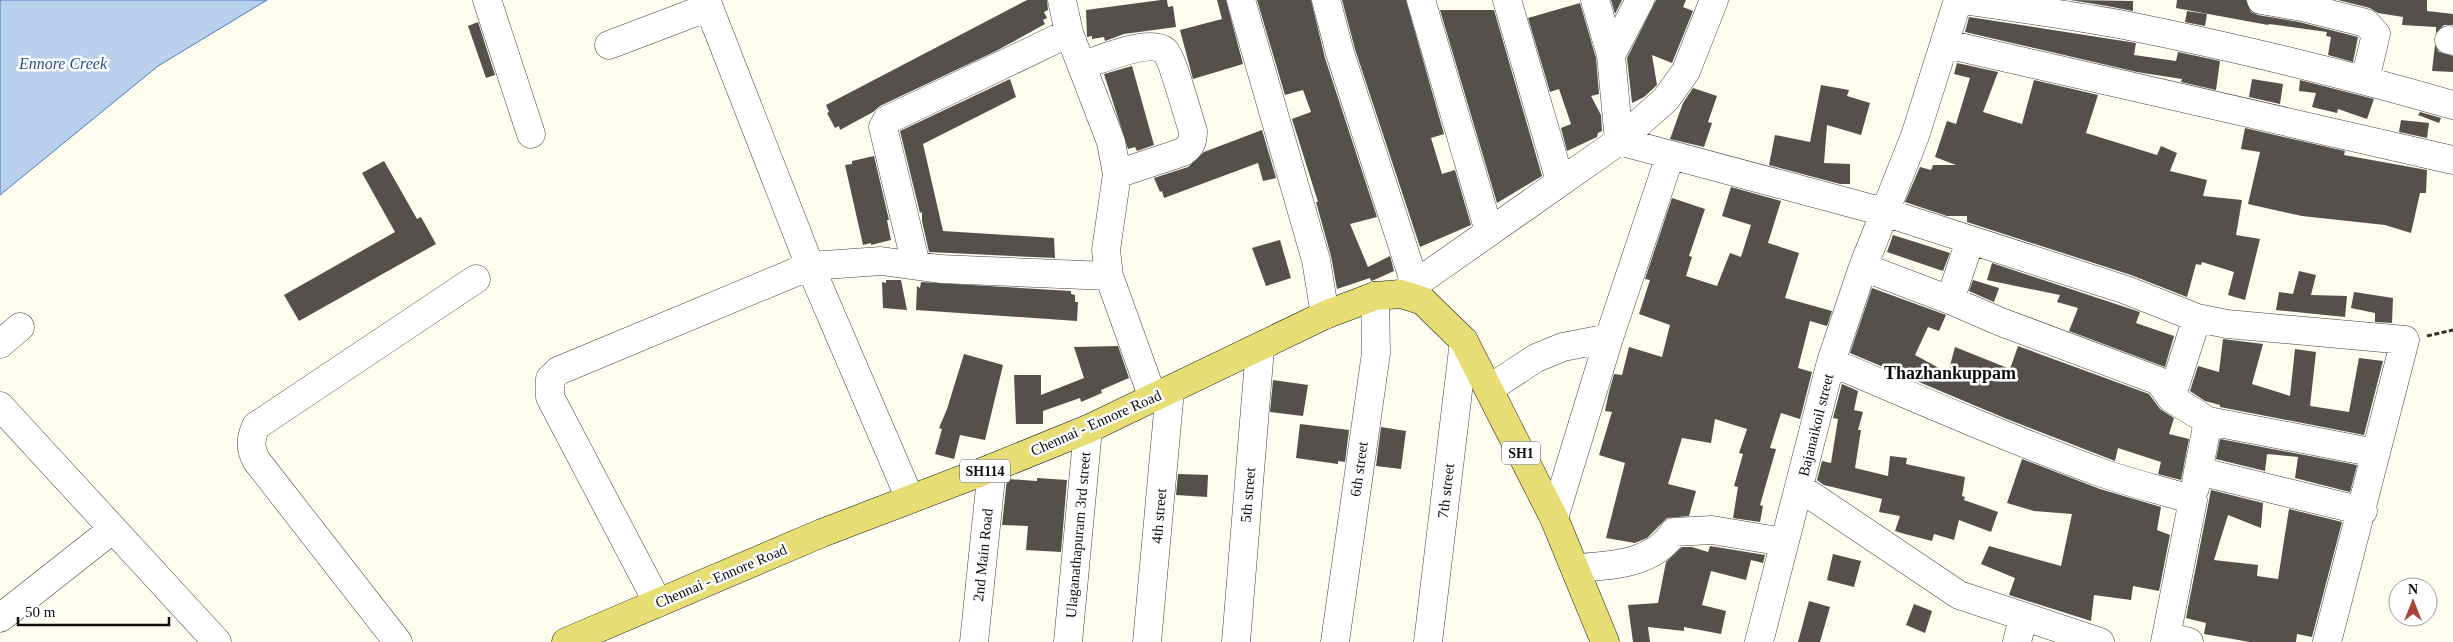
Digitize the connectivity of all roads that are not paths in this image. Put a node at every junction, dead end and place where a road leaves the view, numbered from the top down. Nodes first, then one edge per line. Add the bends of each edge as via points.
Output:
1 (487, 0) edge
2 (1062, 0) edge
3 (1242, 0) edge
4 (1326, 0) edge
5 (1421, 0) edge
6 (1507, 0) edge
7 (1595, 0) edge
8 (1640, 0) edge
9 (1714, 0) edge
10 (1958, 0) edge
11 (1963, 0) edge
12 (2261, 0) edge
13 (707, 4) edge
14 (1069, 33) junction
15 (1946, 44) junction
16 (609, 45) dead end
17 (1611, 55) junction
18 (1083, 65) junction
19 (2366, 80) junction
20 (2453, 105) edge
21 (531, 134) dead end
22 (1619, 141) junction
23 (1670, 156) junction
24 (2453, 160) edge
25 (1117, 174) junction
26 (1560, 181) junction
27 (1884, 212) junction
28 (1489, 231) junction
29 (1970, 241) junction
30 (916, 265) junction
31 (810, 266) junction
32 (1863, 267) junction
33 (1109, 276) junction
34 (476, 279) dead end
35 (1397, 291) junction
36 (1950, 300) junction
37 (1325, 315) junction
38 (2197, 318) junction
39 (1609, 338) junction
40 (1464, 341) junction
41 (1260, 348) junction
42 (1831, 362) junction
43 (1488, 389) junction
44 (1162, 394) junction
45 (2171, 398) junction
46 (0, 406) edge
47 (2208, 421) junction
48 (1088, 429) junction
49 (2376, 453) junction
50 (992, 468) junction
51 (2198, 472) junction
52 (1800, 488) junction
53 (910, 498) junction
54 (2193, 500) junction
55 (2362, 511) junction
56 (1554, 518) junction
57 (113, 529) junction
58 (1784, 542) junction
59 (1576, 568) junction
60 (658, 603) junction
61 (0, 618) edge
62 (2020, 630) edge
63 (2173, 640) edge
64 (217, 642) edge
65 (398, 642) edge
66 (566, 642) edge
67 (974, 642) edge
68 (1068, 642) edge
69 (1147, 642) edge
70 (1236, 642) edge
71 (1335, 642) edge
72 (1428, 642) edge
73 (1605, 642) edge
74 (1759, 642) edge
75 (2100, 642) edge
76 (2326, 642) edge

1 - 21 street
2 - 14 street
3 - 37 street via 1316,260
4 - 35 street, 6th street
5 - 28 street
6 - 26 street
7 - 17 street
8 - 17 street
9 - 22 street via 1686,71 1666,99
10 - 15 street, Bajanaikoil street
11 - 19 street via 2123,25
12 - 19 street via 2366,23 2376,34
13 - 16 street
13 - 31 street
14 - 18 street
14 - 30 street via 887,120 883,127
15 - 24 street
15 - 27 street, Bajanaikoil street via 1915,136
17 - 22 street
18 - 25 street via 1111,142
18 - 25 street via 1143,47 1165,51 1193,131 1193,141 1183,152
19 - 20 street
22 - 23 street
22 - 26 street
23 - 27 street
23 - 39 street
25 - 33 street via 1106,250
26 - 28 street
27 - 29 street
27 - 32 street, Bajanaikoil street
28 - 35 street
29 - 36 street
29 - 38 street via 2126,290
30 - 31 street via 880,261
30 - 33 street via 940,269
31 - 53 street
31 - 60 street via 558,371 550,379 550,396
32 - 36 street
32 - 42 street, Bajanaikoil street
33 - 44 street
34 - 65 street via 256,426 252,435 250,446 256,460
35 - 37 main road, Chennai - Ennore Road / SH114
35 - 40 main road, SH1 via 1423,301
35 - 71 street, 6th street via 1376,353
36 - 45 street via 2159,381
37 - 41 main road, Chennai - Ennore Road / SH114
38 - 45 street
38 - 49 street via 2227,324 2405,340
39 - 43 street via 1554,350
39 - 56 street
40 - 43 main road, SH1
40 - 72 street, 7th street
41 - 44 main road, Chennai - Ennore Road / SH114
41 - 70 street, 5th street
42 - 52 street, Bajanaikoil street
42 - 54 street via 2055,455
43 - 56 main road, SH1
44 - 48 main road, Chennai - Ennore Road / SH114
44 - 69 street, 4th street
45 - 47 street
46 - 57 street
47 - 49 street
47 - 51 street
48 - 50 main road, Chennai - Ennore Road / SH114
48 - 68 street, Ulaganathapuram 3rd street
49 - 55 street
50 - 53 main road, Chennai - Ennore Road / SH114
50 - 67 street, 2nd Main Road
51 - 54 street
51 - 55 street
52 - 58 street, Bajanaikoil street
52 - 62 street via 1959,595
53 - 60 main road, Chennai - Ennore Road / SH114
54 - 63 street
55 - 76 street
56 - 59 main road, SH1
57 - 61 street
57 - 64 street
58 - 59 street via 1730,531 1674,532 1649,555 1607,566
58 - 74 street, Bajanaikoil street
59 - 73 main road, SH1
60 - 66 main road, Chennai - Ennore Road / SH114
62 - 75 street

